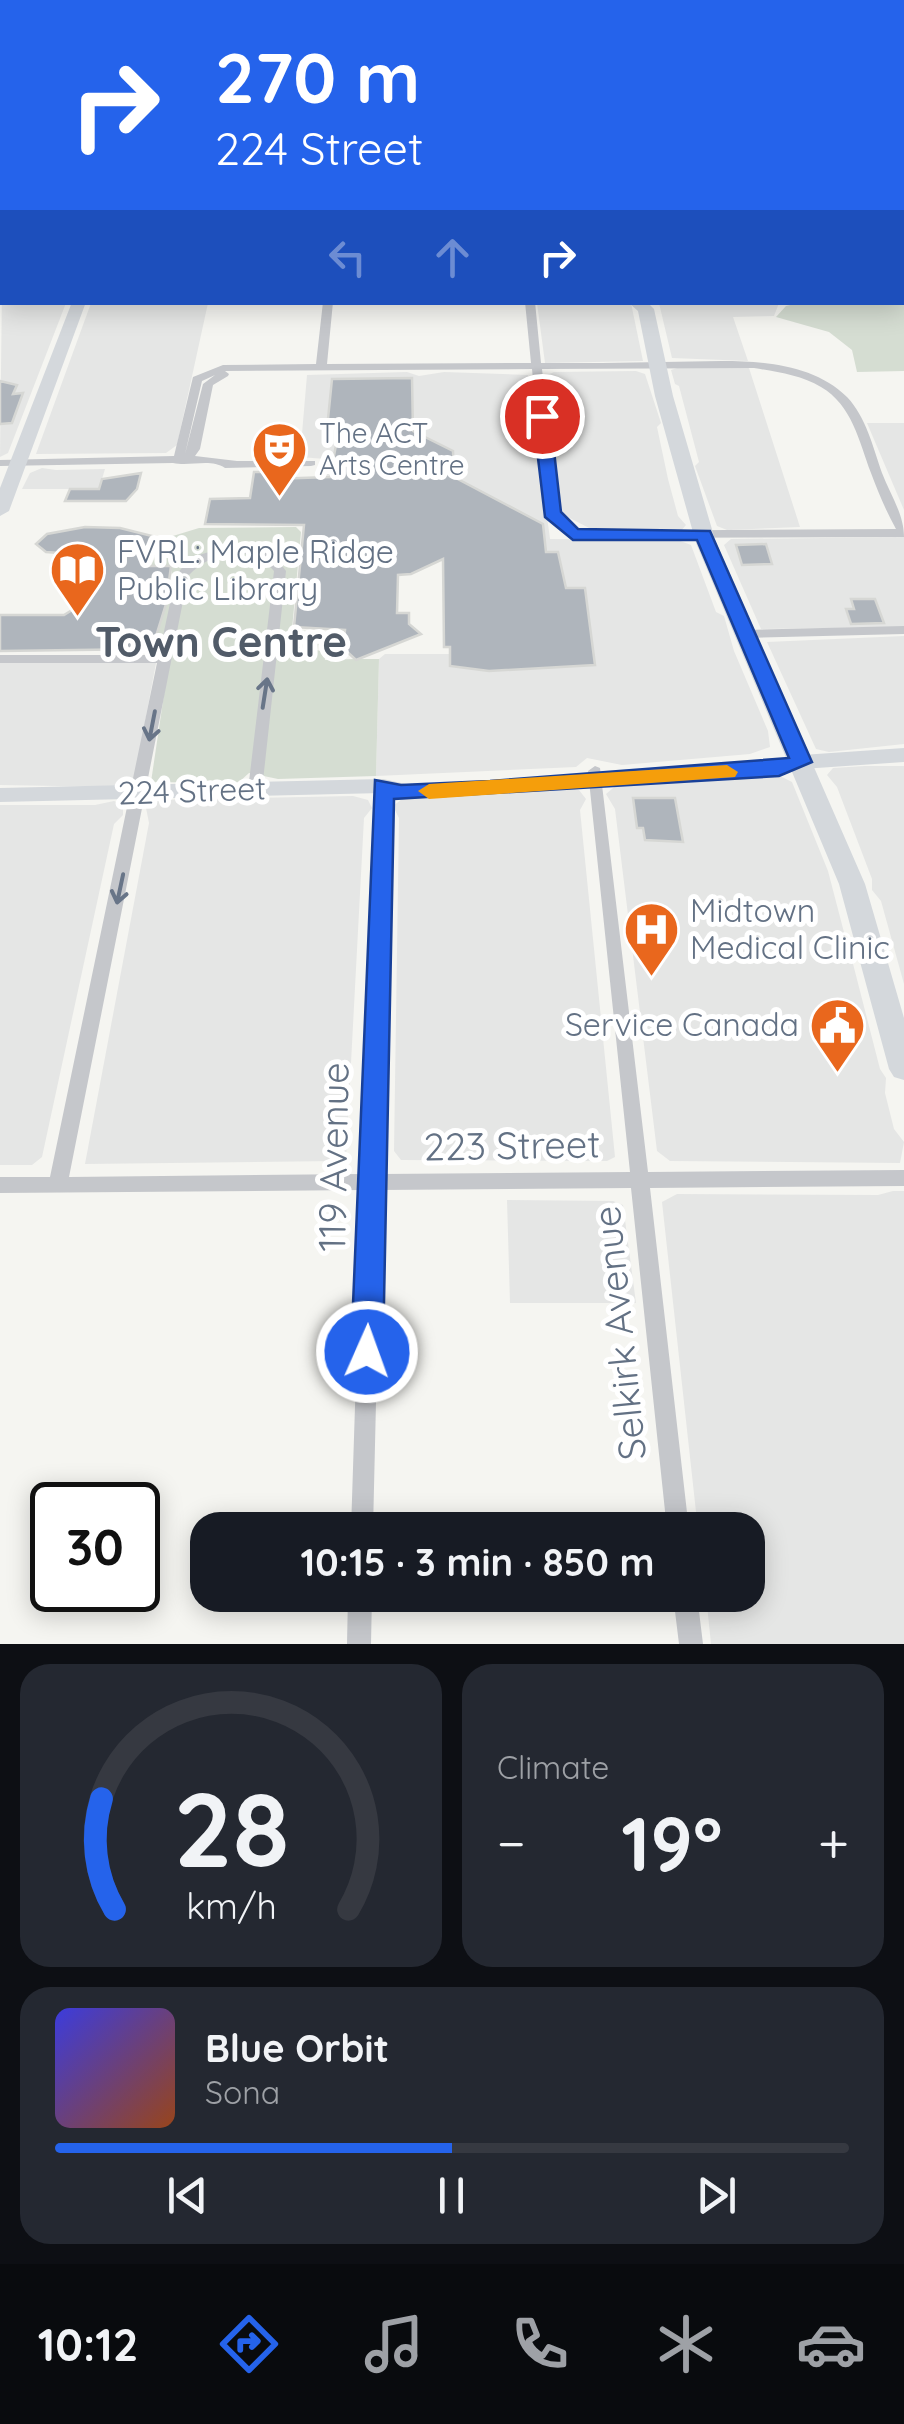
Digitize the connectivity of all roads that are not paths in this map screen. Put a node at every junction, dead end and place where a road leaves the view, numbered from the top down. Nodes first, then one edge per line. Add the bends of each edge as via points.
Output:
1 (78, 305) edge
2 (328, 305) edge
3 (530, 305) edge
4 (645, 305) edge
5 (657, 366) junction
6 (537, 368) junction
7 (321, 369) junction
8 (260, 370) junction
9 (182, 462) junction
10 (9, 463) edge
11 (311, 464) dead end
12 (0, 511) edge
13 (904, 533) edge
14 (704, 535) junction
15 (904, 630) edge
16 (745, 634) junction
17 (165, 659) junction
18 (0, 660) edge
19 (904, 754) edge
20 (802, 762) junction
21 (596, 776) junction
22 (383, 786) junction
23 (255, 790) junction
24 (140, 793) junction
25 (0, 795) edge
26 (904, 1068) edge
27 (904, 1178) edge
28 (642, 1180) junction
29 (372, 1182) junction
30 (58, 1184) junction
31 (0, 1185) edge
32 (363, 1512) edge
33 (676, 1512) edge
34 (360, 1612) edge
35 (687, 1612) edge
36 (359, 1644) edge
37 (691, 1644) edge

1 - 10 street
2 - 7 street
3 - 6 street
4 - 5 main road
5 - 6 street
5 - 13 street via 766,366 837,390 848,400
5 - 14 main road
6 - 7 street
6 - 14 street via 552,514 573,535
7 - 8 street
8 - 9 street via 210,381
8 - 9 street via 222,368 197,379
9 - 10 street
9 - 11 street
10 - 12 street
13 - 14 street
14 - 16 main road
15 - 16 street
16 - 20 main road
17 - 18 street
23 -> 17 street via 278,567 242,549 214,552 190,566 182,575
17 -> 24 street
19 - 20 street, 224 Street
20 - 21 street, 224 Street
20 - 26 main road via 852,884
21 - 22 street, 224 Street via 399,792
21 - 28 street, Selkirk Avenue
22 - 23 street, 224 Street
22 - 29 street, 119 Avenue
23 - 24 street, 224 Street
24 - 25 street, 224 Street
24 -> 30 street
27 - 28 street, 223 Street
28 - 29 street, 223 Street
28 - 33 street, Selkirk Avenue
29 - 30 street, 223 Street
29 - 32 street, 119 Avenue
30 - 31 street, 223 Street
34 - 36 street
35 - 37 street

